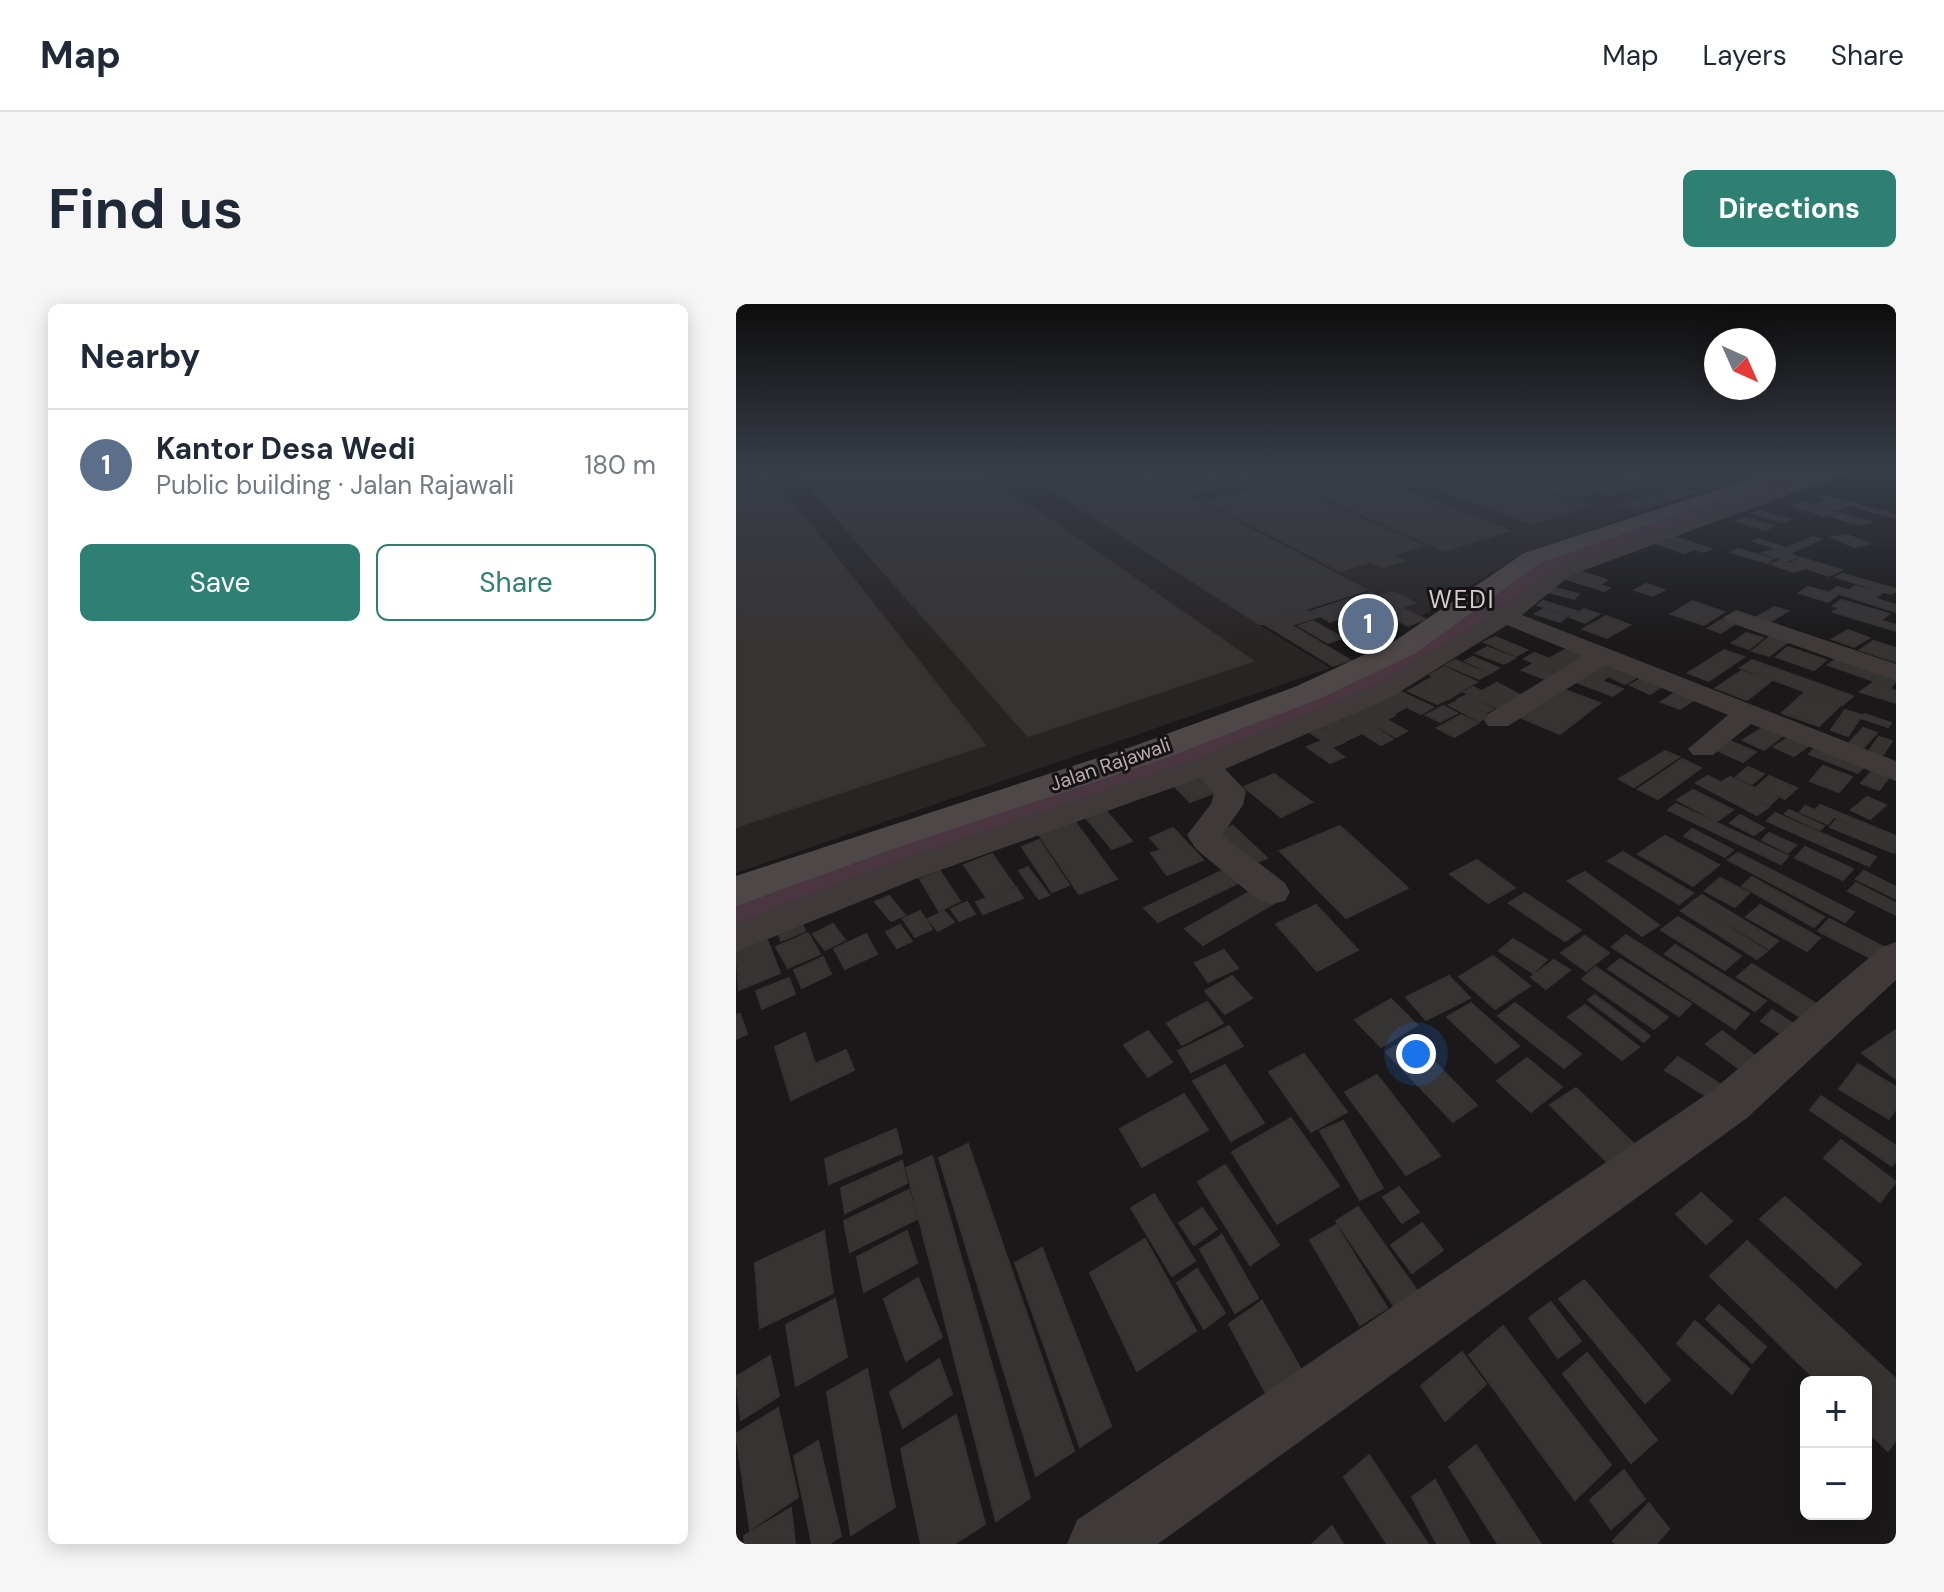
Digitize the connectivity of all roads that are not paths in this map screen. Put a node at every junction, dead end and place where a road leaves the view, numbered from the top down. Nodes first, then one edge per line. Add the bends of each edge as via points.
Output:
1 (1619, 528) edge
2 (1685, 528) edge
3 (1487, 609) junction
4 (1736, 617) dead end
5 (1603, 655) junction
6 (1896, 673) edge
7 (1748, 713) junction
8 (1498, 720) dead end
9 (1703, 749) dead end
10 (1205, 766) junction
11 (1896, 772) edge
12 (736, 892) edge
13 (1272, 892) dead end
14 (736, 938) edge
15 (1896, 957) edge
16 (1101, 1544) edge

1 - 3 street, Jalan Rajawali via 1539,554 1510,570
2 - 3 street via 1564,571
3 - 5 street
3 - 10 street via 1425,668 1381,692
3 - 12 street, Jalan Rajawali via 1316,689 1141,755 865,844
4 - 6 street
5 - 7 street
5 - 8 street
7 - 9 street
7 - 11 street
10 - 13 street via 1230,791 1227,805 1204,835
10 - 14 street via 905,870
15 - 16 street via 1730,1104

